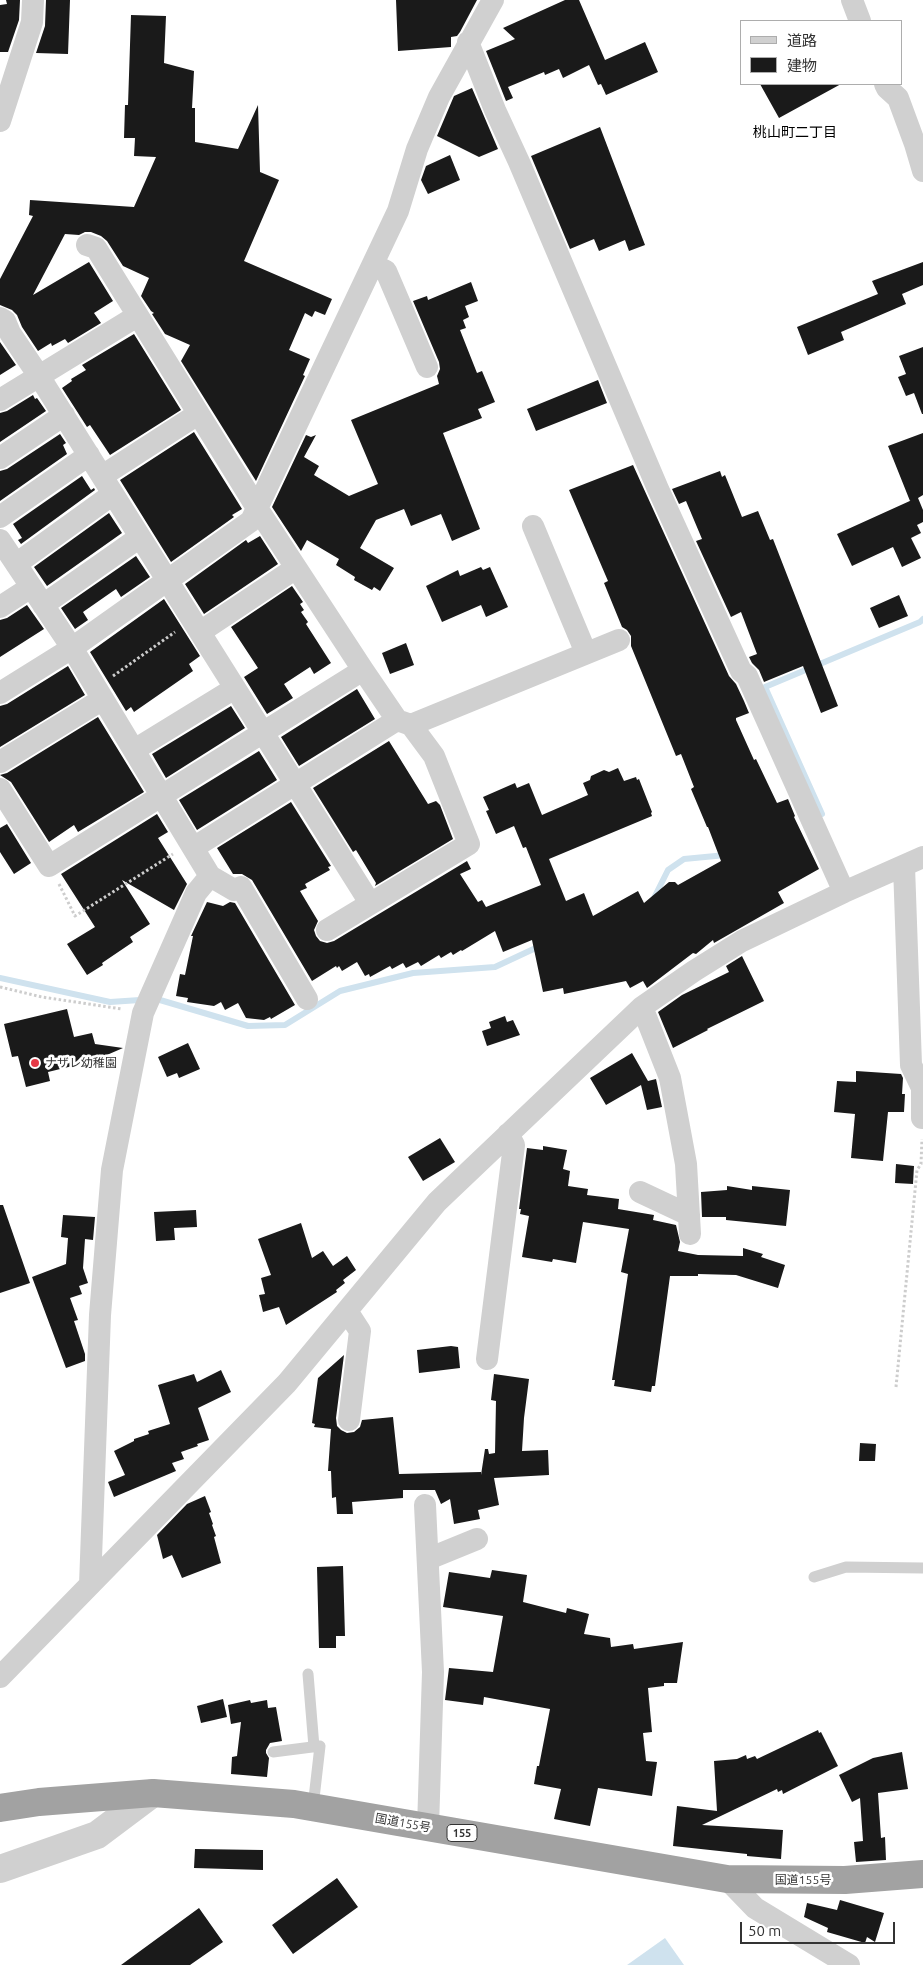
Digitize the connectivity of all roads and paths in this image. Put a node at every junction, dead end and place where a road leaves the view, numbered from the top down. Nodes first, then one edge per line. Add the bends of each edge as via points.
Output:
1 (33, 0) edge
2 (493, 0) edge
3 (852, 0) edge
4 (860, 20) edge
5 (468, 42) junction
6 (886, 85) edge
7 (0, 121) edge
8 (923, 171) edge
9 (87, 245) dead end
10 (373, 265) junction
11 (137, 316) junction
12 (3, 330) edge
13 (427, 367) dead end
14 (40, 376) junction
15 (0, 400) edge
16 (198, 414) junction
17 (64, 415) junction
18 (88, 455) junction
19 (0, 458) edge
20 (108, 485) junction
21 (257, 508) junction
22 (0, 517) edge
23 (533, 526) dead end
24 (140, 537) junction
25 (0, 540) edge
26 (16, 564) junction
27 (296, 568) junction
28 (168, 580) junction
29 (37, 596) junction
30 (0, 607) edge
31 (196, 626) junction
32 (619, 640) dead end
33 (72, 648) junction
34 (586, 653) junction
35 (363, 670) junction
36 (236, 688) junction
37 (100, 693) junction
38 (0, 694) edge
39 (404, 722) junction
40 (263, 732) junction
41 (134, 750) junction
42 (0, 762) edge
43 (295, 784) junction
44 (0, 789) edge
45 (162, 796) junction
46 (191, 845) junction
47 (914, 861) edge
48 (49, 866) junction
49 (210, 876) junction
50 (844, 892) junction
51 (370, 903) junction
52 (328, 930) dead end
53 (0, 987) edge
54 (307, 1000) dead end
55 (642, 1007) junction
56 (143, 1012) junction
57 (922, 1090) edge
58 (922, 1118) edge
59 (508, 1134) junction
60 (640, 1192) dead end
61 (347, 1311) junction
62 (487, 1359) dead end
63 (896, 1387) dead end
64 (348, 1420) dead end
65 (425, 1505) dead end
66 (477, 1539) dead end
67 (428, 1559) junction
68 (923, 1568) edge
69 (814, 1577) dead end
70 (90, 1585) junction
71 (308, 1674) dead end
72 (0, 1677) edge
73 (314, 1747) junction
74 (273, 1752) dead end
75 (153, 1793) junction
76 (312, 1807) junction
77 (0, 1808) edge
78 (428, 1827) junction
79 (0, 1869) edge
80 (923, 1874) edge
81 (727, 1879) junction
82 (850, 1965) edge

1 - 7 street via 32,22
2 - 5 street
3 - 4 street
5 - 10 street via 439,97 417,149 398,211
5 - 50 street via 658,489
6 - 8 street via 898,98
9 - 11 street via 96,248
10 - 13 street via 386,271
10 - 21 street
11 - 14 street
11 - 16 street
12 - 14 street
14 - 15 street
14 - 17 street
16 - 20 street
16 - 21 street
17 - 18 street
17 - 19 street
18 - 20 street
18 - 22 street
20 - 24 street
20 - 26 street
21 - 27 street
21 - 28 street via 251,521
23 - 34 street
24 - 28 street
24 - 29 street
25 - 26 street
26 - 29 street
27 - 31 street
27 - 35 street
28 - 31 street
28 - 33 street
29 - 30 street
29 - 33 street
31 - 36 street
31 - 37 path
32 - 34 street
33 - 37 street
33 - 38 street
34 - 39 street
35 - 39 street
35 - 40 street
36 - 40 street
36 - 41 street
37 - 41 street
37 - 42 street
39 - 43 street
39 - 51 street via 434,756 469,844
40 - 43 street
40 - 45 street
41 - 45 street
43 - 46 street
43 - 51 street
44 - 48 street
45 - 46 street
45 - 48 street
46 - 48 path via 75,916
46 - 49 street
47 - 50 street
47 - 57 street via 911,1065
49 - 54 street via 234,890 241,888
49 - 56 street via 196,893
50 - 55 street via 742,941
51 - 52 street
53 - 56 path via 42,997
55 - 59 street
55 - 60 street via 670,1078 686,1164 690,1224
56 - 70 street via 112,1170 100,1315
57 - 58 street
58 - 63 path via 921,1164 917,1170
59 - 61 street via 437,1202
59 - 62 street via 514,1145
61 - 64 street via 360,1331
61 - 70 street via 287,1383
65 - 67 street
66 - 67 street
67 - 78 street via 433,1672
68 - 69 lane via 846,1567
70 - 72 street
71 - 73 lane
73 - 74 lane
73 - 76 lane via 320,1746
75 - 76 highway, 国道155号 / 155
75 - 77 highway, 国道155号 / 155
75 - 79 street via 96,1835
76 - 78 highway, 国道155号 / 155
78 - 81 highway, 国道155号 / 155
80 - 81 highway, 国道155号 / 155 via 845,1880
81 - 82 street via 755,1908

